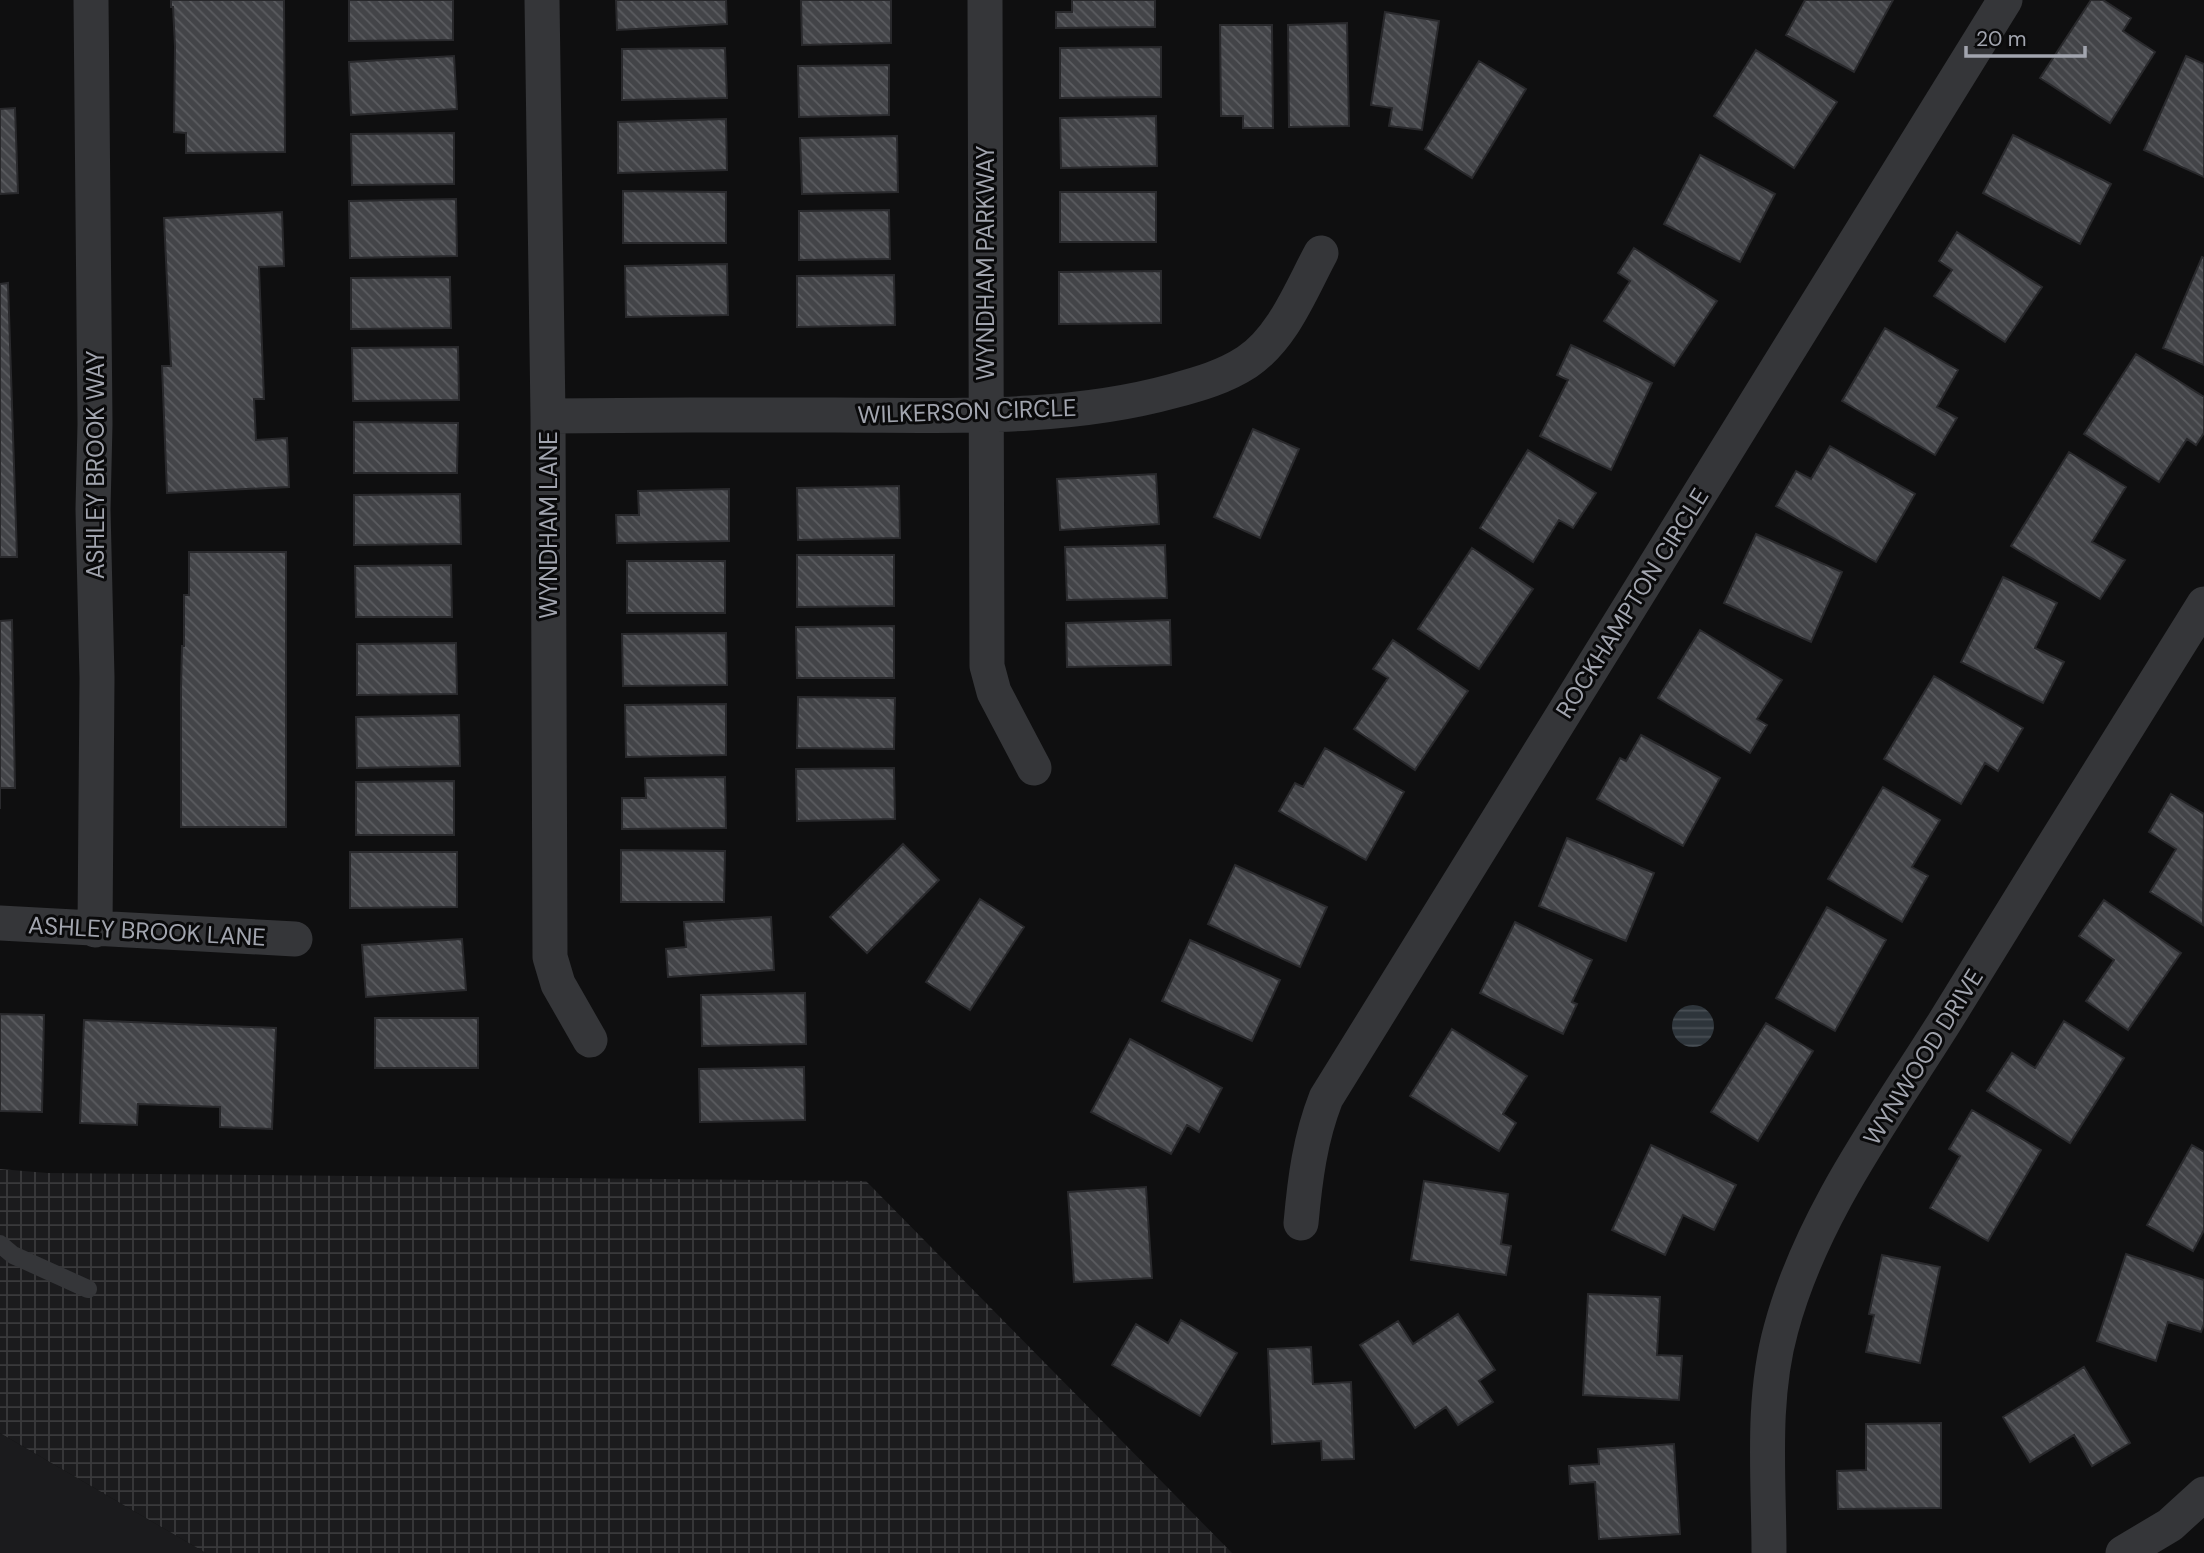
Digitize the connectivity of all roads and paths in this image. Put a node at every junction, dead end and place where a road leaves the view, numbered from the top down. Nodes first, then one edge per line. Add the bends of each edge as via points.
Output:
1 (91, 0) edge
2 (542, 0) edge
3 (985, 0) edge
4 (2005, 0) edge
5 (1321, 253) dead end
6 (986, 415) junction
7 (548, 416) junction
8 (2204, 604) edge
9 (1034, 768) dead end
10 (0, 923) edge
11 (95, 930) junction
12 (295, 939) dead end
13 (590, 1040) dead end
14 (1301, 1223) dead end
15 (0, 1244) edge
16 (88, 1289) dead end
17 (2204, 1494) edge
18 (1769, 1553) edge
19 (2123, 1553) edge

1 - 11 street, ASHLEY BROOK WAY
2 - 7 street, WYNDHAM LANE
3 - 6 street, WYNDHAM PARKWAY
4 - 14 street, ROCKHAMPTON CIRCLE via 1326,1098 1306,1167
5 - 6 street, WILKERSON CIRCLE via 1279,329 1250,360 1229,373 1144,399
6 - 7 street, WILKERSON CIRCLE
6 - 9 street, WYNDHAM PARKWAY via 987,666 994,692
7 - 13 street, WYNDHAM LANE via 550,957 558,984
8 - 18 street, WYNWOOD DRIVE via 1818,1230 1797,1279 1773,1366
10 - 11 street, ASHLEY BROOK LANE
11 - 12 street, ASHLEY BROOK LANE
15 - 16 lane via 13,1255
17 - 19 street via 2170,1525

